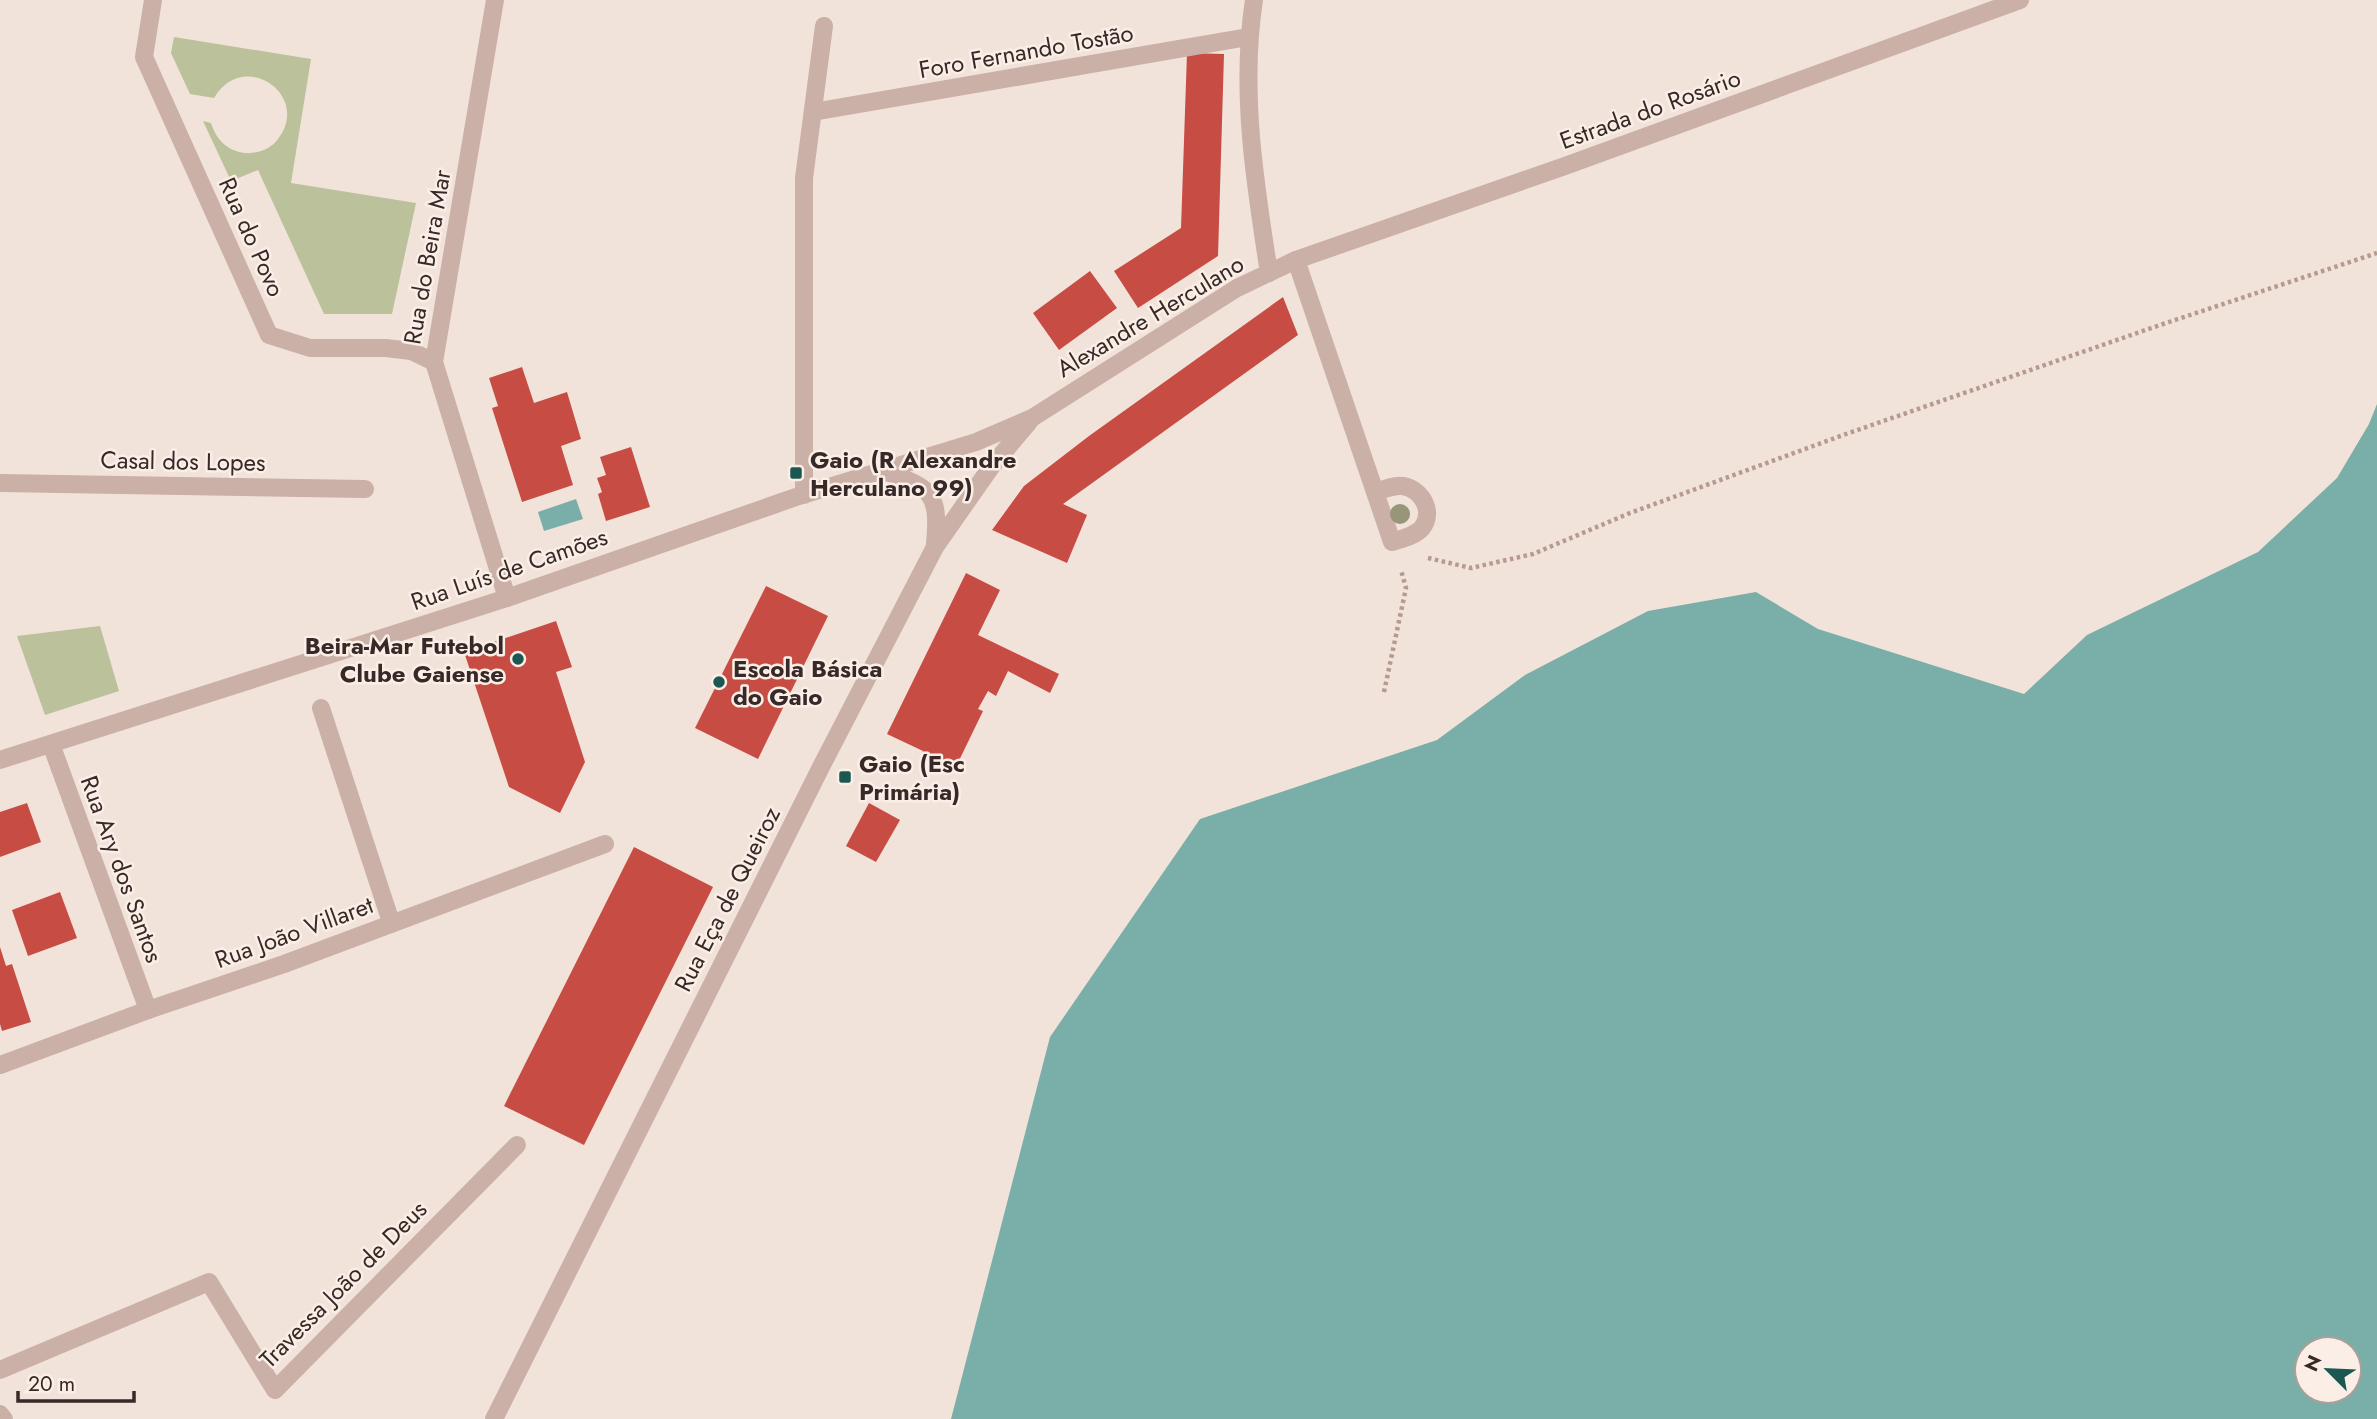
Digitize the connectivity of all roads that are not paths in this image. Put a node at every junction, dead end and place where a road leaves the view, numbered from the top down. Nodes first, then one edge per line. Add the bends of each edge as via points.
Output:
1 (153, 0) edge
2 (495, 0) edge
3 (1254, 0) edge
4 (2020, 0) edge
5 (824, 26) dead end
6 (1248, 37) junction
7 (813, 113) junction
8 (1296, 260) junction
9 (1269, 273) junction
10 (434, 362) junction
11 (1032, 418) junction
12 (884, 471) junction
13 (0, 483) edge
14 (365, 489) dead end
15 (1376, 492) junction
16 (804, 495) junction
17 (935, 547) junction
18 (507, 598) junction
19 (321, 708) dead end
20 (51, 744) junction
21 (0, 760) edge
22 (605, 844) dead end
23 (391, 922) junction
24 (148, 1010) junction
25 (0, 1065) edge
26 (517, 1145) dead end
27 (0, 1370) edge
28 (0, 1414) edge
29 (4, 1419) edge
30 (494, 1419) edge

1 - 10 street, Rua do Povo via 144,57 268,335 310,348 411,351
2 - 10 street, Rua do Beira Mar
3 - 6 street
4 - 8 street, Estrada do Rosário
5 - 7 street
6 - 7 street, Foro Fernando Tostão
6 - 9 street via 1254,174
7 - 16 street via 804,178
8 - 9 street, Alexandre Herculano
8 - 15 street
9 - 11 street, Alexandre Herculano via 1237,288
10 - 18 street, Rua do Beira Mar
11 - 12 street, Rua Luís de Camões via 976,442
11 - 17 street, Rua Eça de Queiroz
12 - 16 street, Rua Luís de Camões
12 - 17 street via 928,492 936,505
13 - 14 street, Casal dos Lopes
15 - 15 street via 1392,542 1422,527 1425,501 1415,491 1404,486
16 - 18 street, Rua Luís de Camões
17 - 30 street, Rua Eça de Queiroz
18 - 20 street, Rua Luís de Camões
19 - 23 street
20 - 21 street, Rua Luís de Camões
20 - 24 street, Rua Ary dos Santos
22 - 23 street, Rua João Villaret
23 - 24 street, Rua João Villaret
24 - 25 street, Rua João Villaret
26 - 27 street, Travessa João de Deus via 275,1390 209,1282
28 - 29 street

